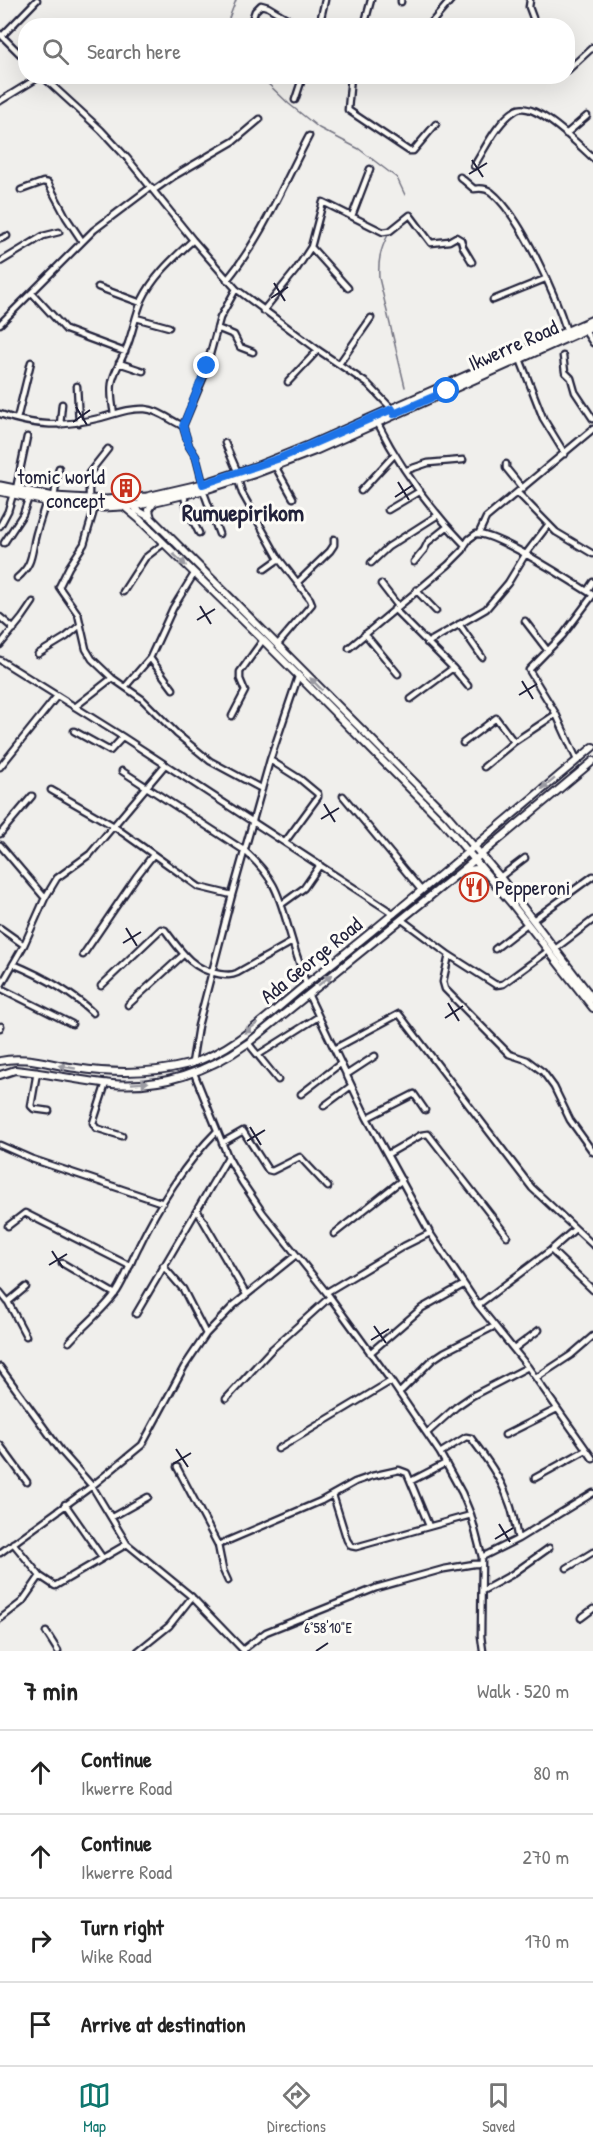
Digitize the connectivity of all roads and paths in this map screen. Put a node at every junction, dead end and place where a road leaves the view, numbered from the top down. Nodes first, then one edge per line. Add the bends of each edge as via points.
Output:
1 (37, 0) edge
2 (325, 0) edge
3 (371, 0) edge
4 (451, 0) edge
5 (530, 0) edge
6 (253, 18) edge
7 (287, 18) edge
8 (321, 18) edge
9 (366, 18) edge
10 (435, 18) edge
11 (533, 18) edge
12 (1, 34) edge
13 (593, 46) edge
14 (18, 52) edge
15 (575, 63) edge
16 (28, 84) edge
17 (50, 84) edge
18 (300, 84) edge
19 (350, 84) edge
20 (295, 100) dead end
21 (0, 101) edge
22 (587, 116) dead end
23 (260, 119) dead end
24 (436, 124) dead end
25 (566, 134) junction
26 (309, 136) dead end
27 (593, 158) edge
28 (474, 166) dead end
29 (370, 170) dead end
30 (460, 177) dead end
31 (153, 189) junction
32 (21, 190) dead end
33 (352, 216) junction
34 (59, 232) dead end
35 (7, 236) dead end
36 (0, 239) edge
37 (193, 240) junction
38 (82, 241) junction
39 (311, 247) junction
40 (0, 262) edge
41 (472, 262) dead end
42 (545, 279) junction
43 (227, 280) junction
44 (98, 287) dead end
45 (348, 288) dead end
46 (236, 289) junction
47 (32, 293) junction
48 (493, 300) dead end
49 (141, 303) junction
50 (264, 311) junction
51 (136, 318) junction
52 (371, 318) dead end
53 (593, 320) edge
54 (1, 321) edge
55 (593, 326) edge
56 (169, 327) dead end
57 (217, 328) junction
58 (585, 330) junction
59 (567, 332) junction
60 (593, 343) edge
61 (318, 350) junction
62 (125, 352) junction
63 (253, 352) dead end
64 (563, 356) dead end
65 (520, 359) junction
66 (31, 362) dead end
67 (119, 363) junction
68 (339, 364) junction
69 (143, 371) dead end
70 (288, 382) dead end
71 (77, 386) dead end
72 (62, 404) dead end
73 (393, 412) junction
74 (0, 414) edge
75 (114, 414) junction
76 (17, 419) junction
77 (376, 419) junction
78 (593, 419) edge
79 (79, 423) junction
80 (60, 424) junction
81 (183, 426) junction
82 (593, 429) edge
83 (27, 437) dead end
84 (225, 443) dead end
85 (108, 449) dead end
86 (395, 454) junction
87 (565, 454) junction
88 (463, 460) dead end
89 (506, 464) dead end
90 (275, 466) junction
91 (59, 468) dead end
92 (407, 470) junction
93 (238, 476) junction
94 (0, 486) edge
95 (203, 487) junction
96 (0, 491) edge
97 (14, 491) junction
98 (361, 491) dead end
99 (420, 491) junction
100 (521, 491) junction
101 (184, 495) junction
102 (29, 497) junction
103 (54, 497) junction
104 (293, 498) dead end
105 (89, 499) junction
106 (117, 500) junction
107 (46, 501) junction
108 (154, 502) junction
109 (135, 505) junction
110 (94, 507) junction
111 (123, 507) junction
112 (388, 510) dead end
113 (438, 515) junction
114 (151, 518) junction
115 (139, 519) junction
116 (548, 525) junction
117 (0, 526) edge
118 (447, 526) junction
119 (199, 533) dead end
120 (479, 533) junction
121 (219, 534) dead end
122 (334, 539) dead end
123 (4, 543) dead end
124 (163, 544) junction
125 (465, 545) junction
126 (593, 554) edge
127 (525, 555) junction
128 (279, 559) junction
129 (414, 562) dead end
130 (371, 563) dead end
131 (266, 569) dead end
132 (195, 574) junction
133 (17, 578) dead end
134 (298, 582) junction
135 (593, 582) edge
136 (381, 584) dead end
137 (123, 591) dead end
138 (416, 591) junction
139 (587, 591) junction
140 (593, 595) edge
141 (33, 602) dead end
142 (396, 607) junction
143 (436, 611) dead end
144 (0, 617) edge
145 (525, 621) dead end
146 (459, 624) junction
147 (79, 626) junction
148 (14, 629) junction
149 (365, 634) junction
150 (263, 640) junction
151 (427, 643) junction
152 (0, 645) edge
153 (278, 645) junction
154 (349, 648) dead end
155 (548, 651) junction
156 (38, 654) dead end
157 (482, 657) dead end
158 (150, 658) junction
159 (0, 660) edge
160 (453, 668) junction
161 (398, 675) dead end
162 (298, 677) junction
163 (112, 678) junction
164 (468, 686) dead end
165 (125, 687) junction
166 (173, 690) dead end
167 (57, 696) junction
168 (411, 699) dead end
169 (75, 707) junction
170 (556, 714) junction
171 (232, 716) dead end
172 (74, 731) dead end
173 (123, 737) junction
174 (514, 742) junction
175 (462, 743) dead end
176 (593, 747) edge
177 (270, 760) junction
178 (577, 760) junction
179 (165, 765) junction
180 (592, 765) edge
181 (484, 766) dead end
182 (0, 768) edge
183 (122, 771) dead end
184 (145, 788) junction
185 (262, 789) junction
186 (51, 790) dead end
187 (32, 796) dead end
188 (343, 796) dead end
189 (254, 822) junction
190 (112, 825) junction
191 (0, 834) edge
192 (457, 838) junction
193 (285, 842) junction
194 (0, 845) edge
195 (471, 849) junction
196 (244, 851) junction
197 (153, 855) junction
198 (481, 855) junction
199 (525, 858) dead end
200 (459, 859) junction
201 (475, 860) junction
202 (320, 865) junction
203 (460, 872) junction
204 (488, 875) junction
205 (593, 876) edge
206 (500, 877) junction
207 (421, 890) junction
208 (232, 895) junction
209 (45, 898) junction
210 (282, 904) junction
211 (394, 914) junction
212 (402, 920) junction
213 (593, 920) edge
214 (530, 922) junction
215 (0, 928) edge
216 (292, 942) junction
217 (24, 945) junction
218 (495, 949) dead end
219 (552, 950) junction
220 (83, 955) dead end
221 (183, 955) junction
222 (449, 955) junction
223 (13, 964) junction
224 (211, 973) junction
225 (306, 984) junction
226 (0, 987) edge
227 (101, 987) dead end
228 (308, 994) junction
229 (593, 999) edge
230 (128, 1005) dead end
231 (593, 1008) edge
232 (93, 1013) dead end
233 (318, 1017) junction
234 (72, 1024) dead end
235 (248, 1043) junction
236 (334, 1049) junction
237 (258, 1055) junction
238 (375, 1056) dead end
239 (0, 1062) edge
240 (192, 1063) junction
241 (340, 1064) junction
242 (37, 1072) junction
243 (194, 1073) junction
244 (0, 1075) edge
245 (346, 1075) junction
246 (278, 1080) dead end
247 (106, 1083) junction
248 (351, 1086) junction
249 (301, 1094) dead end
250 (324, 1106) dead end
251 (425, 1110) dead end
252 (49, 1112) dead end
253 (367, 1118) junction
254 (217, 1131) junction
255 (122, 1136) dead end
256 (222, 1143) junction
257 (0, 1146) edge
258 (593, 1152) edge
259 (388, 1154) junction
260 (228, 1157) junction
261 (402, 1180) junction
262 (328, 1187) dead end
263 (164, 1203) junction
264 (197, 1210) junction
265 (8, 1226) dead end
266 (575, 1229) junction
267 (430, 1233) junction
268 (334, 1234) dead end
269 (507, 1236) dead end
270 (593, 1245) edge
271 (551, 1250) junction
272 (296, 1255) junction
273 (62, 1263) dead end
274 (130, 1266) junction
275 (163, 1266) junction
276 (463, 1285) junction
277 (26, 1287) dead end
278 (593, 1290) edge
279 (0, 1292) edge
280 (115, 1294) junction
281 (246, 1294) junction
282 (328, 1294) junction
283 (8, 1302) junction
284 (478, 1305) junction
285 (136, 1314) dead end
286 (495, 1326) junction
287 (539, 1330) dead end
288 (206, 1334) junction
289 (26, 1336) dead end
290 (593, 1337) edge
291 (69, 1342) dead end
292 (514, 1349) junction
293 (370, 1353) junction
294 (0, 1367) edge
295 (528, 1367) junction
296 (536, 1378) junction
297 (391, 1381) junction
298 (399, 1393) junction
299 (226, 1399) dead end
300 (557, 1409) junction
301 (427, 1433) junction
302 (505, 1434) dead end
303 (0, 1445) edge
304 (278, 1449) dead end
305 (589, 1451) edge
306 (440, 1453) junction
307 (593, 1459) edge
308 (446, 1463) junction
309 (177, 1467) dead end
310 (535, 1478) dead end
311 (411, 1481) junction
312 (27, 1482) dead end
313 (92, 1486) junction
314 (593, 1493) edge
315 (333, 1495) junction
316 (148, 1497) dead end
317 (65, 1504) junction
318 (471, 1515) junction
319 (112, 1517) junction
320 (429, 1526) junction
321 (518, 1539) junction
322 (13, 1543) junction
323 (127, 1544) junction
324 (218, 1545) junction
325 (549, 1548) dead end
326 (593, 1552) edge
327 (0, 1553) edge
328 (102, 1557) junction
329 (482, 1557) junction
330 (482, 1564) junction
331 (567, 1568) dead end
332 (40, 1576) junction
333 (228, 1581) dead end
334 (482, 1591) junction
335 (192, 1597) junction
336 (593, 1609) edge
337 (581, 1618) dead end
338 (0, 1619) edge
339 (46, 1632) dead end
340 (141, 1650) edge
341 (244, 1650) edge
342 (58, 1651) edge
343 (483, 1651) edge

1 - 12 street
2 - 8 street
3 - 9 street
4 - 10 street
5 - 11 street
6 - 7 street via 261,5
12 - 14 street
13 - 15 street
16 - 21 street
17 - 31 street via 101,130
18 - 20 street
19 - 24 street via 348,110 409,151
22 - 25 street
23 - 31 street via 234,141
25 - 27 street
25 - 28 street via 531,109 521,108 501,124
26 - 43 street via 251,250
29 - 33 street
30 - 42 street via 474,189 486,189 497,198 517,224
31 - 37 street
31 - 38 street via 110,216
32 - 38 street via 48,183
33 - 39 street via 322,203
33 - 41 street via 383,232 410,215 431,243 456,237 461,240
34 - 40 street via 43,236
35 - 36 street
37 - 43 street
37 - 49 street via 159,274
38 - 47 street
39 - 45 street
39 - 50 street
42 - 48 street
42 - 59 street
43 - 46 street
44 - 49 street
46 - 50 street
46 - 57 street
47 - 54 street
47 - 62 street via 66,330
49 - 51 street
50 - 61 street
51 - 56 street
51 - 62 street
52 - 68 street
53 - 59 main road, Ikwerre Road
55 - 58 main road, Ikwerre Road
57 - 63 street via 234,335 240,347
57 - 81 street via 204,376
58 - 60 street
58 - 65 main road, Ikwerre Road
59 - 73 main road, Ikwerre Road
61 - 68 street
61 - 70 street
62 - 67 street
64 - 78 street via 565,372
65 - 73 main road, Ikwerre Road
65 - 87 street via 543,418
66 - 76 street
67 - 69 street
67 - 75 street via 110,387
68 - 73 street via 368,384
71 - 79 street
72 - 80 street
73 - 77 main road, Ikwerre Road
74 - 76 street
75 - 79 street
75 - 81 street via 150,410
76 - 80 street
77 - 86 street
77 - 90 main road, Ikwerre Road
77 - 93 main road, Ikwerre Road
79 - 80 street
81 - 95 street
82 - 87 street
83 - 97 street
84 - 93 street
85 - 105 street via 89,473
86 - 92 street
86 - 98 street
87 - 100 street
88 - 92 street via 428,463
89 - 100 street
90 - 93 main road, Ikwerre Road
90 - 104 street
91 - 103 street
92 - 99 street
93 - 95 main road, Ikwerre Road
93 - 128 street via 242,493
94 - 97 main road, Ikwerre Road
95 - 101 main road, Ikwerre Road
95 - 109 main road, Ikwerre Road via 147,497
95 - 121 street
96 - 97 main road, Ikwerre Road
97 - 102 main road, Ikwerre Road
97 - 103 main road, Ikwerre Road
97 - 117 street
99 - 112 street
99 - 113 street
100 - 116 street
100 - 120 street via 486,518
101 - 108 main road, Ikwerre Road
101 - 119 street
102 - 107 main road, Ikwerre Road
102 - 123 street
103 - 105 main road, Ikwerre Road
105 - 106 main road, Ikwerre Road
106 - 109 main road, Ikwerre Road
106 - 111 main road
107 - 110 main road, Ikwerre Road
107 - 133 street via 33,554
108 - 109 main road, Ikwerre Road
108 - 114 main road via 149,510
109 - 111 main road, Ikwerre Road
109 - 114 main road
109 - 115 main road
110 - 111 main road, Ikwerre Road
110 - 147 street via 84,544 59,587 78,615
111 - 115 main road
113 - 118 street
113 - 130 street via 388,547
114 - 153 main road
115 - 124 main road
116 - 126 street
116 - 127 street
118 - 125 street
118 - 129 street via 428,542
120 - 125 street
120 - 127 street
122 - 134 street via 330,551
124 -> 132 main road
124 - 137 street via 145,558
125 - 138 street
127 - 139 street
127 - 146 street via 486,609
128 - 131 street
128 - 134 street
132 - 150 main road
132 - 158 street via 173,608
134 - 153 street via 312,604
135 - 139 street
136 - 142 street
138 - 142 street
138 - 143 street
139 - 140 street
140 - 155 street
141 - 148 street
142 - 149 street
142 - 151 street
144 - 148 street
145 - 155 street
146 - 151 street
146 - 157 street
147 - 156 street
147 - 163 street via 92,659
148 - 152 street
149 - 154 street
149 - 161 street
150 - 162 main road
150 - 171 street via 240,672 245,691
151 - 160 street
195 -> 153 main road via 448,816
155 - 170 street via 529,672
158 - 165 street
158 - 166 street
159 - 167 street
160 - 164 street
160 - 168 street
162 - 177 street
162 - 192 main road
163 - 165 street
163 - 169 street
165 - 185 street via 210,762
167 - 169 street
167 - 182 street
169 - 173 street
170 - 174 street
170 - 178 street
172 - 173 street via 110,751
173 - 179 street
174 - 175 street via 496,718
174 - 181 street
176 - 178 main road, Ada George Road
177 - 185 street
177 - 193 street via 318,794
178 -> 195 main road, Ada George Road
179 - 184 street
179 - 189 street
180 - 198 main road, Ada George Road
183 - 184 street
184 - 190 street
184 - 196 street
185 - 189 street
186 - 190 street
187 - 191 street
188 - 207 street
189 - 193 street
189 - 196 street
190 - 197 street
190 - 209 street via 90,854 57,878
192 - 195 main road
192 - 200 main road
193 - 202 street
194 - 209 street
195 - 198 main road
195 - 200 main road, Ada George Road
195 - 201 main road
196 - 208 street
196 - 210 street via 271,880
197 - 208 street via 199,887
197 - 220 street
198 - 201 main road, Ada George Road
198 - 206 main road
199 - 206 street
200 - 207 main road, Ada George Road
201 - 203 main road, Ada George Road
201 - 204 main road
202 - 210 street via 304,888
202 - 211 street
203 - 204 main road via 476,869
203 - 212 main road, Ada George Road
204 - 214 main road
205 - 214 street
206 - 214 main road
207 - 211 main road, Ada George Road
208 - 224 street
209 - 217 street
210 - 216 street
211 - 225 main road, Ada George Road
212 - 222 street
228 -> 212 main road, Ada George Road
213 - 219 street
214 - 218 street
214 - 219 main road
215 - 217 street
216 - 224 street via 232,975
216 - 225 street
217 - 223 street
219 - 222 street via 500,985
219 - 229 main road
219 - 231 main road
221 - 224 street
221 - 227 street via 161,929
221 - 230 street
222 - 258 street via 445,989 509,1054 527,1060 543,1072
223 - 226 street
223 - 232 street via 47,980
224 - 240 street
225 -> 240 main road, Ada George Road via 246,1033
226 - 234 street
228 - 233 street
228 - 235 main road, Ada George Road
233 - 236 street
233 - 237 street
235 - 237 street
235 - 243 main road, Ada George Road
236 - 241 street
236 - 266 street via 399,1014 532,1188
237 - 246 street
238 - 245 street
240 -> 239 main road, Ada George Road via 114,1072 17,1058
241 - 245 street
241 - 249 street
242 - 244 main road, Ada George Road via 15,1070
242 - 247 main road, Ada George Road
242 - 252 street via 31,1106
247 -> 243 main road, Ada George Road via 157,1082
243 - 254 street
245 - 248 street
247 - 255 street via 93,1123 96,1128
248 - 250 street
248 - 253 street
251 - 253 street via 414,1094
253 - 259 street
254 - 256 street
254 - 263 street
256 - 260 street
256 - 262 street via 243,1131 268,1170 300,1157
257 - 263 street
259 - 261 street
259 - 269 street via 428,1134
260 - 264 street
260 - 272 street via 252,1197
261 - 267 street
261 - 268 street
263 - 274 street
264 - 275 street
264 - 281 street
265 - 274 street via 25,1213
266 - 270 street
266 - 271 street
267 - 276 street
267 - 282 street
271 - 278 street
271 - 284 street
272 - 281 street
272 - 282 street
273 - 280 street
274 - 280 street
275 - 285 street
275 - 288 street via 183,1289
276 - 284 street
276 - 293 street via 422,1308
277 - 283 street
279 - 283 street
280 - 291 street
281 - 288 street
282 - 293 street
282 - 299 street
283 - 289 street
284 - 286 street
286 - 292 street
286 - 298 street via 432,1360
287 - 292 street
288 - 313 street via 142,1445
290 - 296 street
292 - 295 street
293 - 297 street
294 - 313 street via 61,1451
295 - 296 street
295 - 301 street via 472,1396
296 - 300 street
297 - 298 street
297 - 304 street
298 - 301 street
300 - 302 street
300 - 305 street
301 - 306 street
303 - 312 street
305 - 307 street
305 - 310 street
306 - 308 street
306 - 321 street via 466,1437 471,1438 485,1455 510,1503
308 - 311 street
308 - 318 street
309 - 324 street
311 - 315 street via 403,1471 390,1472 355,1482
311 - 320 street
313 - 317 street
313 - 319 street
314 - 321 street
315 - 320 street via 351,1546
315 - 324 street
316 - 319 street
317 - 322 street
317 - 328 street
318 - 320 street
318 - 329 street
319 - 323 street
321 - 329 street
322 - 327 street
322 - 332 street
323 - 328 street
323 - 335 street
324 - 333 street via 219,1560
325 - 334 street
326 - 331 street
328 - 332 street via 55,1586
329 - 330 street
330 - 334 street
330 - 341 street via 444,1569 376,1588 266,1632
332 - 338 street via 22,1602
334 - 343 street
335 - 340 street via 169,1626
335 - 341 street
336 - 337 street
339 - 342 street

